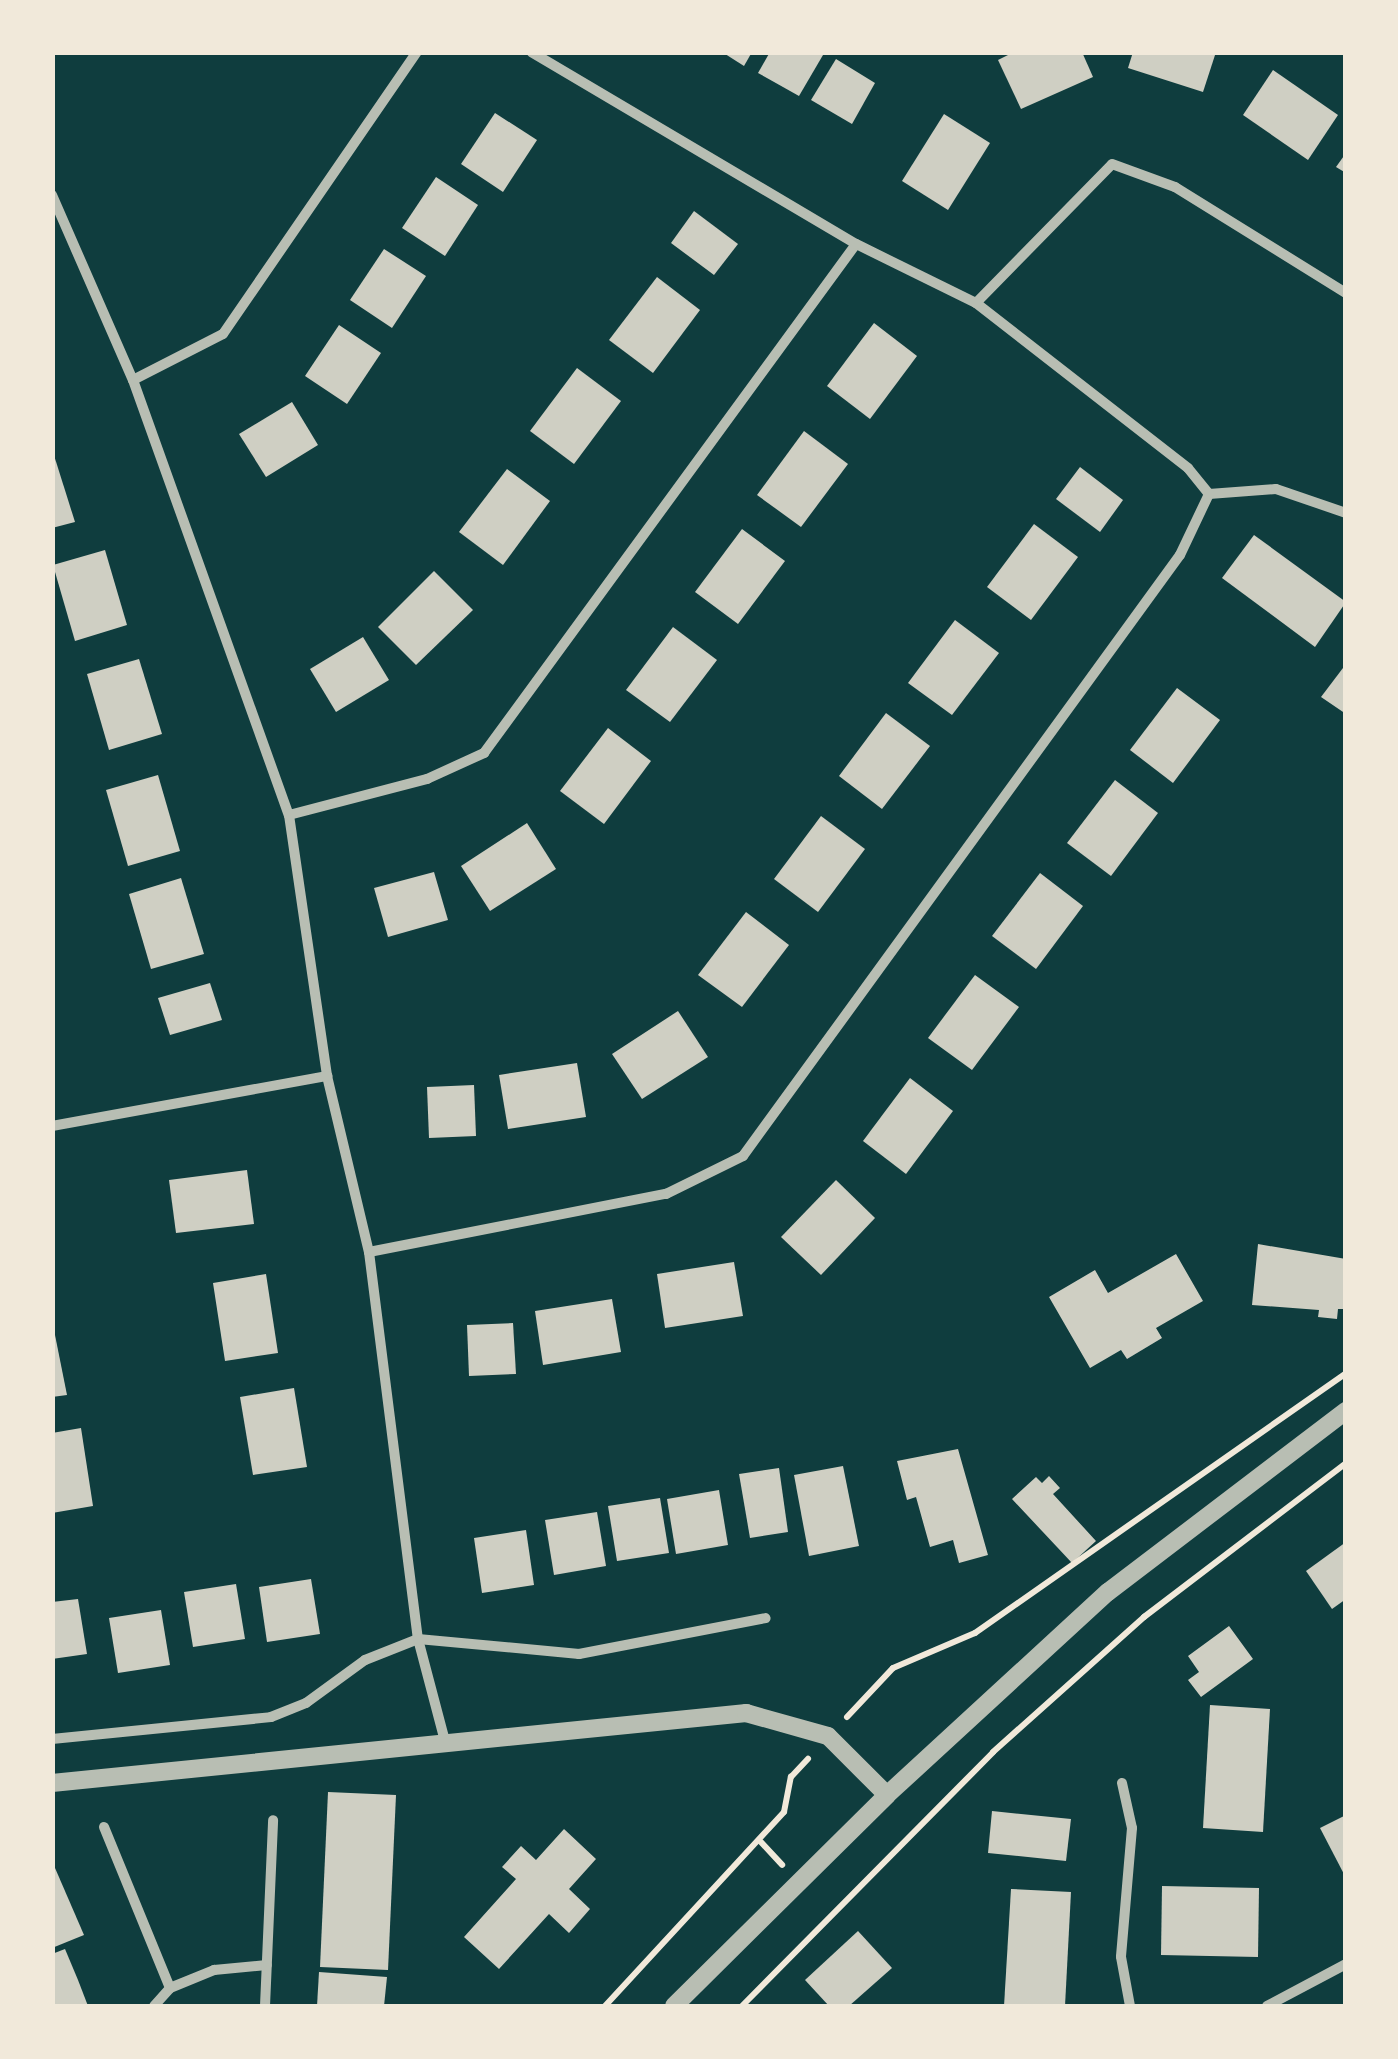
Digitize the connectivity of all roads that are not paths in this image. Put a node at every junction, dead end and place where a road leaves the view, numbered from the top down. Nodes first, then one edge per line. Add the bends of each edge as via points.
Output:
1 (418, 52) edge
2 (532, 52) edge
3 (52, 195) edge
4 (856, 244) junction
5 (1346, 294) edge
6 (976, 303) junction
7 (133, 380) junction
8 (1209, 494) junction
9 (1346, 513) edge
10 (289, 815) junction
11 (326, 1076) junction
12 (52, 1126) edge
13 (369, 1252) junction
14 (1346, 1411) edge
15 (766, 1618) dead end
16 (418, 1639) junction
17 (52, 1739) edge
18 (446, 1747) junction
19 (52, 1783) edge
20 (1122, 1784) dead end
21 (887, 1795) junction
22 (272, 1820) dead end
23 (104, 1827) dead end
24 (1346, 1964) edge
25 (267, 1965) junction
26 (170, 1988) junction
27 (154, 2006) edge
28 (265, 2006) edge
29 (674, 2006) edge
30 (1130, 2006) edge
31 (1267, 2006) edge

1 - 7 street via 223,334
2 - 4 street
3 - 7 street
4 - 6 street
4 - 10 street via 484,752 427,780
5 - 6 street via 1175,187 1112,164
6 - 8 street via 1188,468
7 - 10 street
8 - 9 street via 1276,490
8 - 13 street via 1180,555 743,1156 666,1194
10 - 11 street
11 - 12 street
11 - 13 street
13 - 16 street
14 - 21 street via 1108,1592
15 - 16 street via 578,1654
16 - 17 street via 364,1660 306,1703 270,1718
16 - 18 street
18 - 19 street
18 - 21 street via 746,1713 828,1736
20 - 30 street via 1132,1828 1121,1957
21 - 29 street
22 - 25 street
23 - 26 street
24 - 31 street
25 - 26 street via 214,1970
25 - 28 street
26 - 27 street

